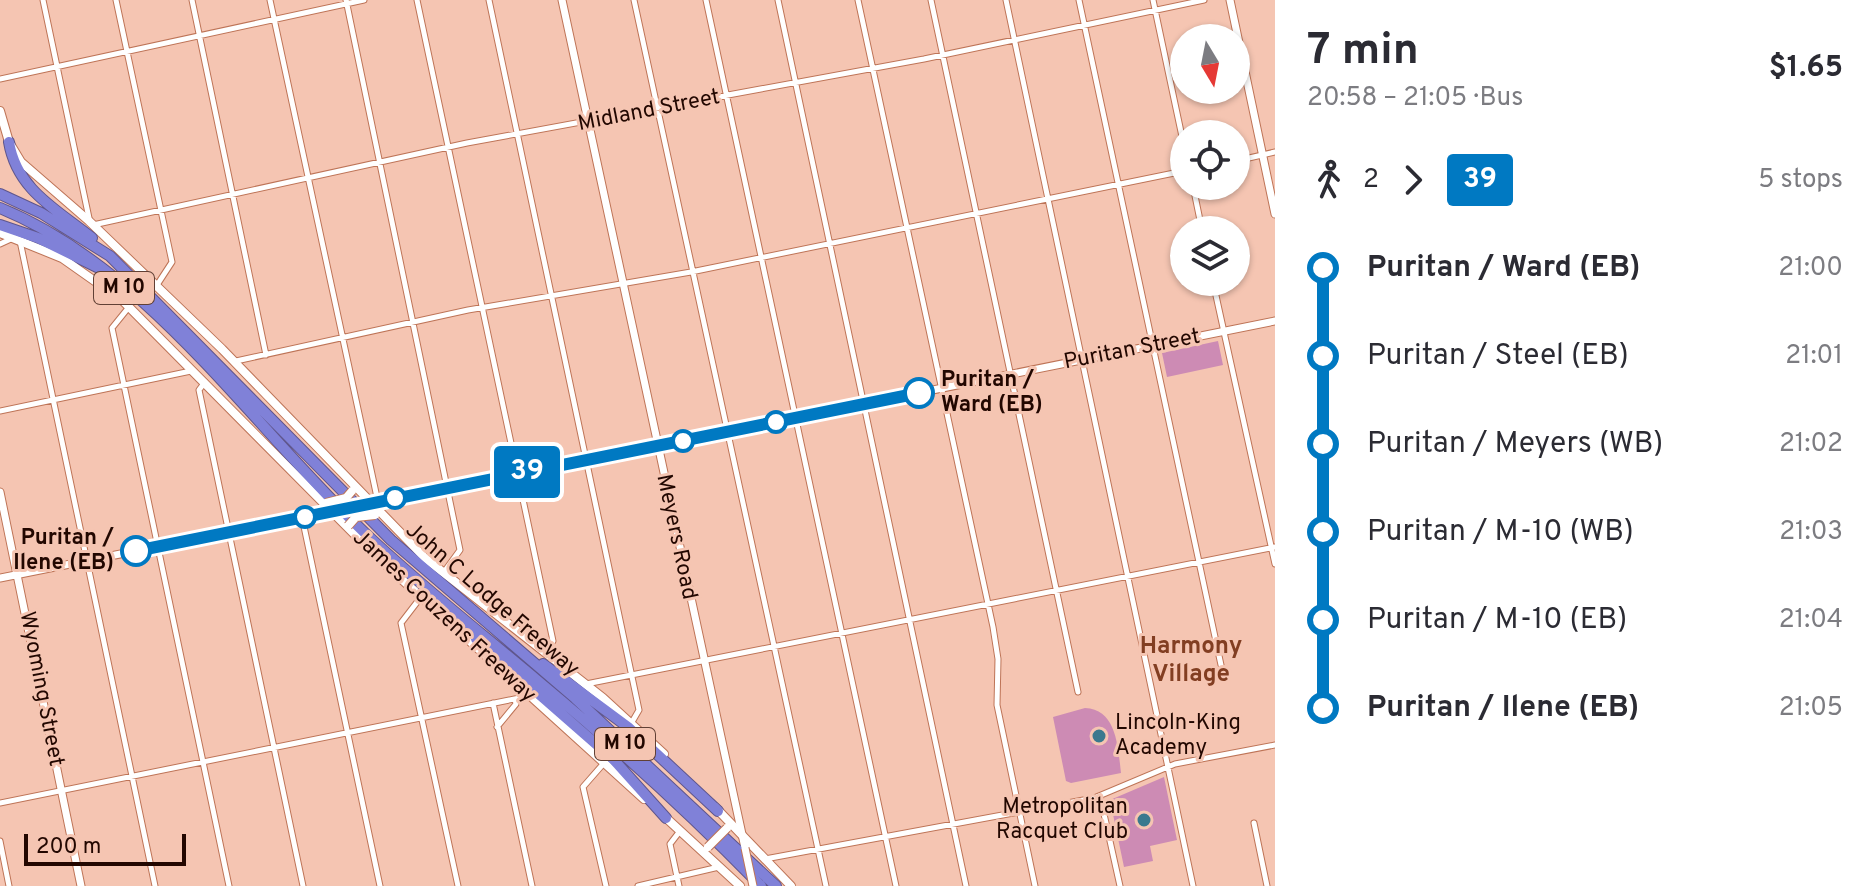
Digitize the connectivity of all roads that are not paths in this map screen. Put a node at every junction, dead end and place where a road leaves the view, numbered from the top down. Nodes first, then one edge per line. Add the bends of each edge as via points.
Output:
1 (43, 0) edge
2 (116, 0) edge
3 (192, 0) edge
4 (270, 0) edge
5 (364, 0) edge
6 (417, 0) edge
7 (489, 0) edge
8 (562, 0) edge
9 (634, 0) edge
10 (706, 0) edge
11 (778, 0) edge
12 (858, 0) edge
13 (931, 0) edge
14 (1006, 0) edge
15 (1079, 0) edge
16 (1153, 0) edge
17 (1204, 0) edge
18 (1230, 0) edge
19 (347, 2) edge
20 (1156, 10) junction
21 (275, 20) junction
22 (1084, 25) junction
23 (200, 36) junction
24 (1014, 40) junction
25 (127, 52) junction
26 (943, 55) junction
27 (57, 67) junction
28 (871, 67) junction
29 (0, 79) edge
30 (796, 82) junction
31 (728, 95) junction
32 (658, 109) junction
33 (0, 111) edge
34 (1179, 120) edge
35 (588, 123) junction
36 (519, 135) junction
37 (9, 142) junction
38 (450, 147) junction
39 (1275, 152) edge
40 (1262, 155) junction
41 (1250, 158) edge
42 (380, 162) junction
43 (1170, 174) edge
44 (309, 177) junction
45 (1118, 186) junction
46 (0, 194) edge
47 (233, 194) junction
48 (1048, 200) junction
49 (0, 208) edge
50 (161, 210) junction
51 (1275, 214) edge
52 (977, 215) junction
53 (91, 223) junction
54 (0, 225) edge
55 (908, 229) junction
56 (0, 233) edge
57 (16, 239) junction
58 (0, 244) edge
59 (831, 244) junction
60 (110, 256) junction
61 (762, 257) junction
62 (101, 268) junction
63 (691, 272) junction
64 (157, 285) junction
65 (623, 285) junction
66 (551, 296) junction
67 (1216, 296) edge
68 (129, 307) junction
69 (482, 308) junction
70 (1275, 321) edge
71 (414, 322) junction
72 (1224, 332) junction
73 (343, 338) junction
74 (1153, 346) junction
75 (266, 355) junction
76 (1082, 360) junction
77 (235, 362) junction
78 (194, 370) junction
79 (1010, 374) junction
80 (205, 382) junction
81 (124, 386) junction
82 (941, 388) junction
83 (54, 401) junction
84 (863, 404) junction
85 (0, 411) edge
86 (796, 418) junction
87 (726, 432) junction
88 (657, 446) junction
89 (586, 460) junction
90 (517, 474) junction
91 (351, 486) junction
92 (449, 488) junction
93 (0, 492) edge
94 (371, 503) junction
95 (328, 506) junction
96 (302, 517) junction
97 (348, 528) junction
98 (395, 528) junction
99 (229, 532) junction
100 (157, 547) junction
101 (1273, 547) edge
102 (87, 561) junction
103 (1199, 562) junction
104 (1275, 564) edge
105 (443, 573) junction
106 (17, 574) junction
107 (1128, 576) junction
108 (0, 578) edge
109 (1058, 591) junction
110 (421, 597) junction
111 (988, 604) junction
112 (451, 610) junction
113 (910, 620) junction
114 (841, 634) junction
115 (774, 648) junction
116 (524, 652) junction
117 (546, 653) junction
118 (703, 662) junction
119 (1221, 665) dead end
120 (631, 675) junction
121 (585, 684) junction
122 (1078, 692) dead end
123 (529, 696) junction
124 (515, 699) junction
125 (493, 703) junction
126 (422, 717) junction
127 (632, 722) junction
128 (497, 728) junction
129 (348, 732) junction
130 (1275, 745) edge
131 (274, 747) junction
132 (203, 762) junction
133 (604, 763) junction
134 (1168, 766) junction
135 (132, 776) junction
136 (61, 791) junction
137 (1100, 796) junction
138 (0, 803) edge
139 (718, 811) junction
140 (1020, 812) junction
141 (666, 818) junction
142 (1254, 823) dead end
143 (953, 824) junction
144 (729, 826) junction
145 (680, 831) junction
146 (739, 834) junction
147 (885, 836) junction
148 (0, 841) edge
149 (815, 849) junction
150 (706, 850) junction
151 (764, 859) junction
152 (719, 867) junction
153 (677, 878) junction
154 (9, 886) edge
155 (81, 886) edge
156 (155, 886) edge
157 (229, 886) edge
158 (303, 886) edge
159 (380, 886) edge
160 (458, 886) edge
161 (532, 886) edge
162 (606, 886) edge
163 (638, 886) edge
164 (679, 886) edge
165 (740, 886) edge
166 (753, 886) edge
167 (761, 886) edge
168 (776, 886) edge
169 (791, 886) edge
170 (826, 886) edge
171 (896, 886) edge
172 (966, 886) edge
173 (1035, 886) edge
174 (1120, 886) edge
175 (1193, 886) edge
176 (1267, 886) edge

1 - 27 street
2 - 25 street
3 - 23 street
4 - 21 street
5 - 19 street
6 - 38 street
7 - 36 street
8 - 35 street, Meyers Road
9 - 32 street
10 - 31 street
11 - 30 street
12 - 28 street
13 - 26 street
14 - 24 street
15 - 22 street
16 - 20 street
17 - 20 street, Midland Street
18 - 40 street
19 - 21 street
19 - 42 street
20 - 22 street, Midland Street
20 - 34 street
21 - 23 street
21 - 44 street
22 - 24 street, Midland Street
22 - 45 street
23 - 25 street
23 - 47 street
24 - 26 street, Midland Street
24 - 48 street
25 - 27 street
25 - 50 street
26 - 28 street, Midland Street
26 - 52 street
27 - 29 street
27 - 53 street
28 - 30 street, Midland Street
28 - 55 street
30 - 31 street, Midland Street
30 - 59 street
31 - 32 street, Midland Street
31 - 61 street
32 - 35 street, Midland Street
32 - 63 street
33 - 37 main road, James Couzens Freeway
35 - 36 street, Midland Street
35 - 65 street, Meyers Road
36 - 38 street, Midland Street
36 - 66 street
37 - 53 main road, James Couzens Freeway via 21,162
37 - 60 highway via 12,162 26,184
38 - 42 street, Midland Street
38 - 69 street
39 - 40 street
40 - 41 street
40 - 51 street
42 - 44 street, Midland Street
42 - 71 street
43 - 45 street
44 - 47 street, Midland Street
44 - 73 street
45 - 48 street
45 - 74 street
46 - 60 highway, John C Lodge Freeway / M 10
47 - 50 street, Midland Street
47 - 75 street
48 - 52 street
48 - 76 street
49 - 62 highway, John C Lodge Freeway / M 10
50 - 53 street, Midland Street
50 - 64 street via 172,262
52 - 55 street
52 - 79 street
53 - 64 main road, James Couzens Freeway
54 - 62 highway
55 - 59 street
55 - 82 street
56 - 57 main road, James Couzens Freeway
57 - 58 street
57 - 68 main road, James Couzens Freeway via 82,270
57 - 83 street
59 - 61 street
59 - 84 street
60 - 116 highway, John C Lodge Freeway / M 10 via 391,540
61 - 63 street
61 - 86 street
62 - 112 highway, John C Lodge Freeway / M 10 via 230,390 366,534
63 - 65 street
63 - 87 street
64 - 77 main road, James Couzens Freeway
65 - 66 street
65 - 88 street, Meyers Road
66 - 69 street
66 - 89 street
67 - 72 street
68 - 78 main road, James Couzens Freeway
68 - 81 street via 112,328
69 - 71 street
69 - 90 street
70 - 72 street, Puritan Street
71 - 73 street
71 - 92 street
72 - 74 street, Puritan Street
72 - 101 street
73 - 75 street
73 - 94 street
74 - 76 street, Puritan Street
74 - 103 street
75 - 77 street
76 - 79 street, Puritan Street
76 - 107 street
77 - 91 main road, James Couzens Freeway
78 - 80 main road, James Couzens Freeway
78 - 81 street
79 - 82 street, Puritan Street
79 - 109 street
80 - 95 main road, James Couzens Freeway
80 - 99 street via 199,390
81 - 83 street
81 - 100 street
82 - 84 street, Puritan Street
82 - 111 street
83 - 85 street
83 - 102 street
84 - 86 street, Puritan Street
84 - 113 street
86 - 87 street, Puritan Street
86 - 114 street
87 - 88 street, Puritan Street
87 - 115 street
88 - 89 street, Puritan Street
88 - 118 street, Meyers Road
89 - 90 street, Puritan Street
89 - 120 street
90 - 92 street, Puritan Street
90 - 117 street via 553,641
91 - 94 main road, James Couzens Freeway
91 - 95 main road, bridge via 346,498
92 - 94 street, Puritan Street
92 - 105 street via 460,553
93 - 106 street, Wyoming Street
94 - 95 street, Puritan Street, bridge
94 - 98 main road, James Couzens Freeway
95 - 96 street, Puritan Street
95 - 97 main road, James Couzens Freeway
96 - 99 street, Puritan Street
96 - 129 street
97 - 98 main road, bridge via 356,517 375,515
97 - 110 main road, James Couzens Freeway
98 - 105 main road, James Couzens Freeway
99 - 100 street, Puritan Street
99 - 131 street
100 - 102 street, Puritan Street
100 - 132 street
101 - 103 street
101 - 104 street
102 - 106 street, Puritan Street
102 - 135 street
103 - 107 street
103 - 119 street
105 - 117 main road, James Couzens Freeway
106 - 108 street, Puritan Street
106 - 136 street, Wyoming Street
107 - 109 street
107 - 134 street
109 - 111 street
109 - 122 street
110 - 123 main road, James Couzens Freeway
110 - 126 street via 401,623
111 - 113 street
111 - 140 street via 998,659 997,705
112 - 141 highway via 613,759
112 - 167 highway, John C Lodge Freeway / M 10 via 616,748
113 - 114 street
113 - 143 street
114 - 115 street
114 - 147 street
115 - 118 street
115 - 149 street
116 - 139 highway via 601,705
116 - 168 highway, John C Lodge Freeway / M 10
117 - 121 main road, James Couzens Freeway
118 - 120 street
118 - 146 street, Meyers Road
120 - 121 street
120 - 127 street via 639,710
121 - 127 main road, James Couzens Freeway
123 - 124 street
123 - 133 main road, James Couzens Freeway
124 - 125 street
124 - 128 street
125 - 126 street
125 - 128 street
126 - 129 street
126 - 160 street
127 - 139 main road, James Couzens Freeway
128 - 161 street
129 - 131 street
129 - 159 street
130 - 134 street
131 - 132 street
131 - 158 street
132 - 135 street
132 - 157 street
133 - 141 main road, James Couzens Freeway
133 - 162 street via 583,787
134 - 137 street
134 - 175 street
135 - 136 street
135 - 156 street
136 - 138 street
136 - 155 street, Wyoming Street
137 - 140 street
137 - 174 street
139 - 144 main road, James Couzens Freeway
140 - 143 street
140 - 173 street
141 - 145 main road, James Couzens Freeway
142 - 176 street
143 - 147 street
143 - 172 street
144 - 146 main road, James Couzens Freeway
144 - 150 main road, bridge
145 - 150 main road, James Couzens Freeway
145 - 153 street via 670,844
146 - 151 main road
146 - 166 street, Meyers Road, bridge
147 - 149 street
147 - 171 street
148 - 154 street
149 - 151 street
149 - 170 street
150 - 152 main road, James Couzens Freeway
151 - 169 main road
152 - 153 street
152 - 165 main road, James Couzens Freeway
153 - 163 street
153 - 164 street

